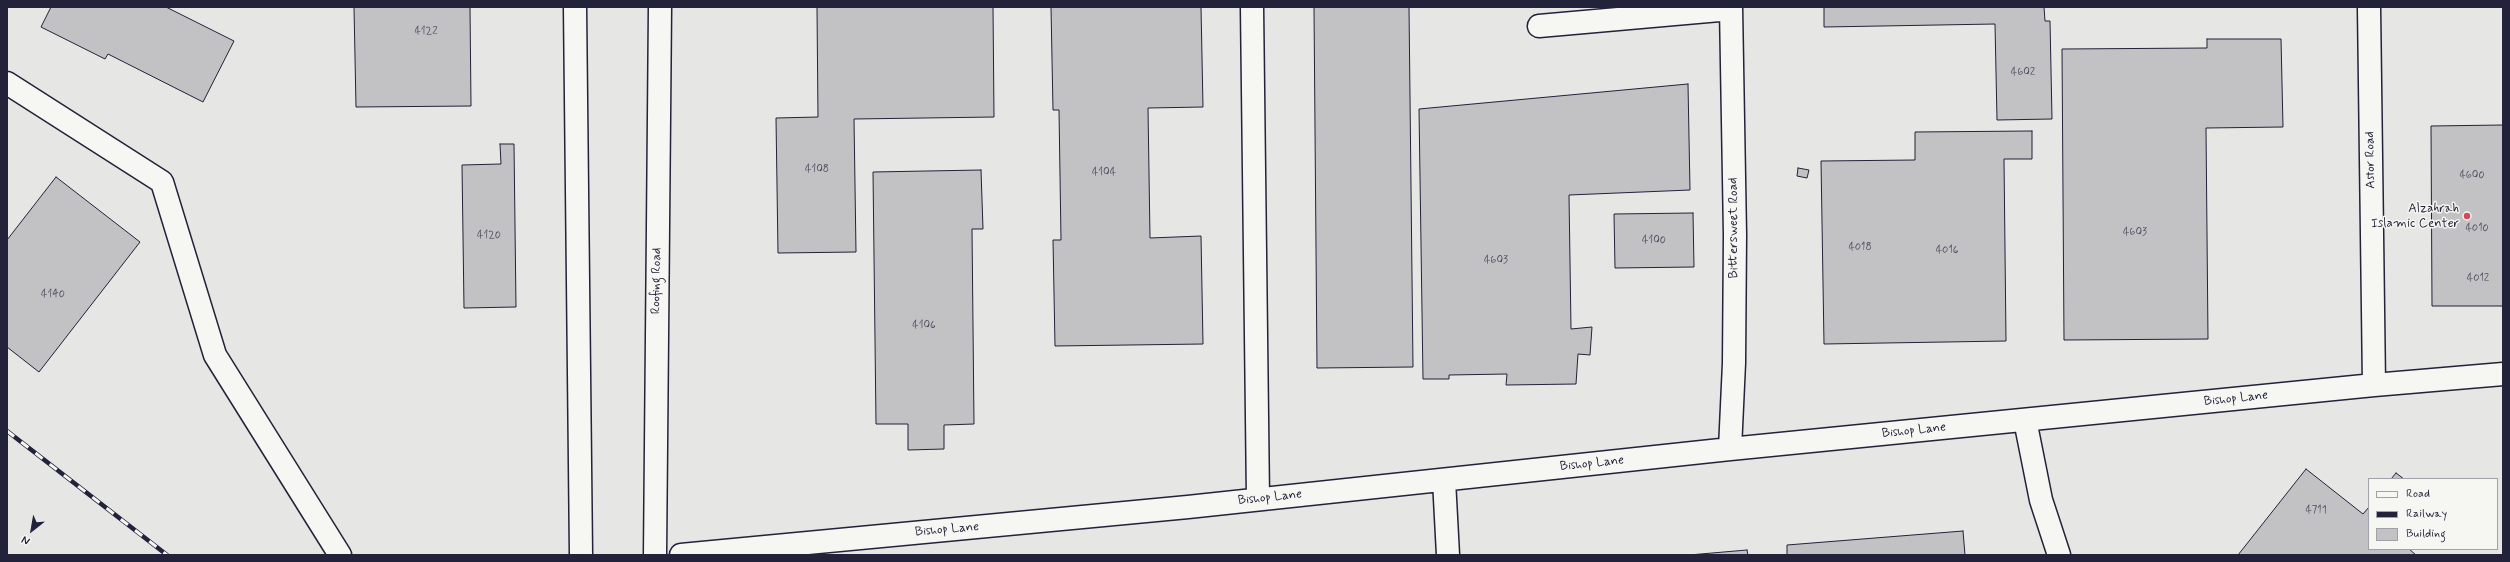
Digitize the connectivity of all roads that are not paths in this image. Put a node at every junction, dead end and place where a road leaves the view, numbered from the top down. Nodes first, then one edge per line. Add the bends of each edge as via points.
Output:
1 (575, 7) edge
2 (660, 7) edge
3 (1252, 7) edge
4 (2369, 7) edge
5 (1731, 8) edge
6 (1539, 26) dead end
7 (7, 83) edge
8 (2503, 374) edge
9 (2374, 385) junction
10 (2025, 420) junction
11 (1730, 450) junction
12 (1444, 480) junction
13 (1258, 499) junction
14 (772, 551) edge
15 (340, 555) edge
16 (581, 555) edge
17 (655, 555) edge
18 (681, 555) edge
19 (1448, 555) edge
20 (2059, 555) edge

1 - 16 street
2 - 17 street, Roofing Road
3 - 13 street
4 - 9 street, Astor Road
5 - 6 street
5 - 11 street, Bittersweet Road via 1735,235
7 - 15 street via 162,182 214,355
8 - 9 street, Bishop Lane
9 - 10 street, Bishop Lane
10 - 11 street, Bishop Lane
10 - 20 street via 2041,500
11 - 12 street, Bishop Lane
12 - 13 street, Bishop Lane
12 - 19 street
13 - 14 street, Bishop Lane
14 - 18 street, Bishop Lane

